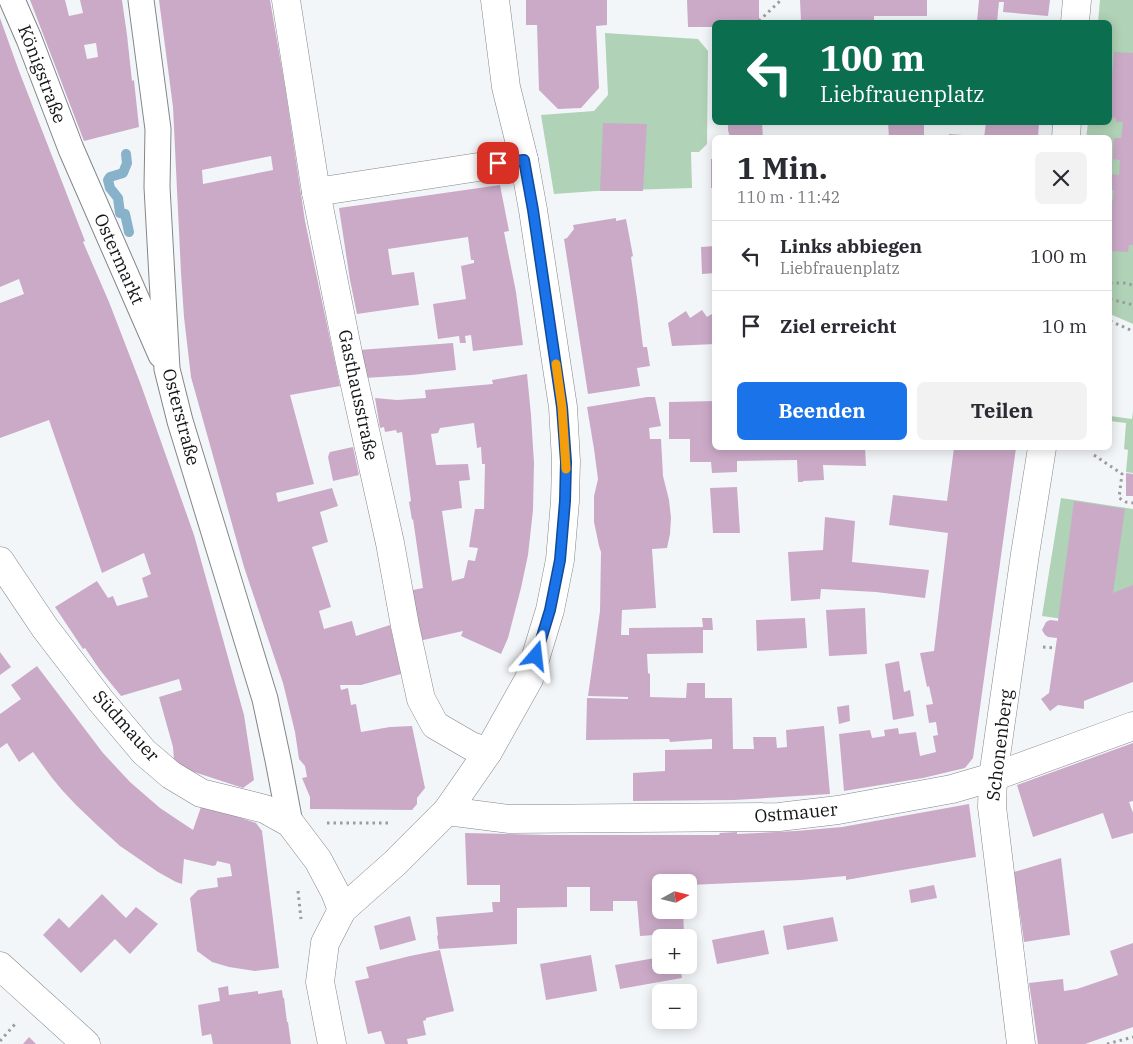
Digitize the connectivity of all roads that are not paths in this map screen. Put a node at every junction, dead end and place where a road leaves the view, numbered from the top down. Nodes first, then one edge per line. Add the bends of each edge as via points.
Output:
1 (12, 0) edge
2 (141, 0) edge
3 (286, 0) edge
4 (496, 0) edge
5 (1077, 0) edge
6 (1075, 20) edge
7 (71, 149) joint
8 (524, 160) junction
9 (316, 192) junction
10 (166, 369) junction
11 (1042, 450) edge
12 (0, 561) edge
13 (1133, 726) edge
14 (488, 752) junction
15 (992, 777) junction
16 (447, 811) junction
17 (290, 823) junction
18 (342, 910) junction
19 (0, 966) edge
20 (86, 1044) edge
21 (332, 1044) edge
22 (1021, 1044) edge

1 - 7 street, Königstraße
2 - 10 street, Osterstraße via 158,129 157,187
3 - 9 street, Gasthausstraße
4 - 8 street via 506,88
5 - 6 street
7 - 10 street, Ostermarkt
8 - 9 street
8 - 14 street via 562,407 565,501 560,560 545,629 529,679
9 - 14 street, Gasthausstraße via 421,698 434,725
10 - 17 street, Osterstraße via 265,699
11 - 15 street, Schonenberg
12 - 17 street, Südmauer via 45,628 144,752 201,792 265,810
13 - 15 street, Ostmauer
14 - 16 street
15 - 16 street, Ostmauer via 891,801 779,817 510,819
15 - 22 street, Schonenberg via 992,807
16 - 18 street
17 - 18 street, Südmauer via 318,860
18 - 21 street via 325,943 320,982
19 - 20 street

